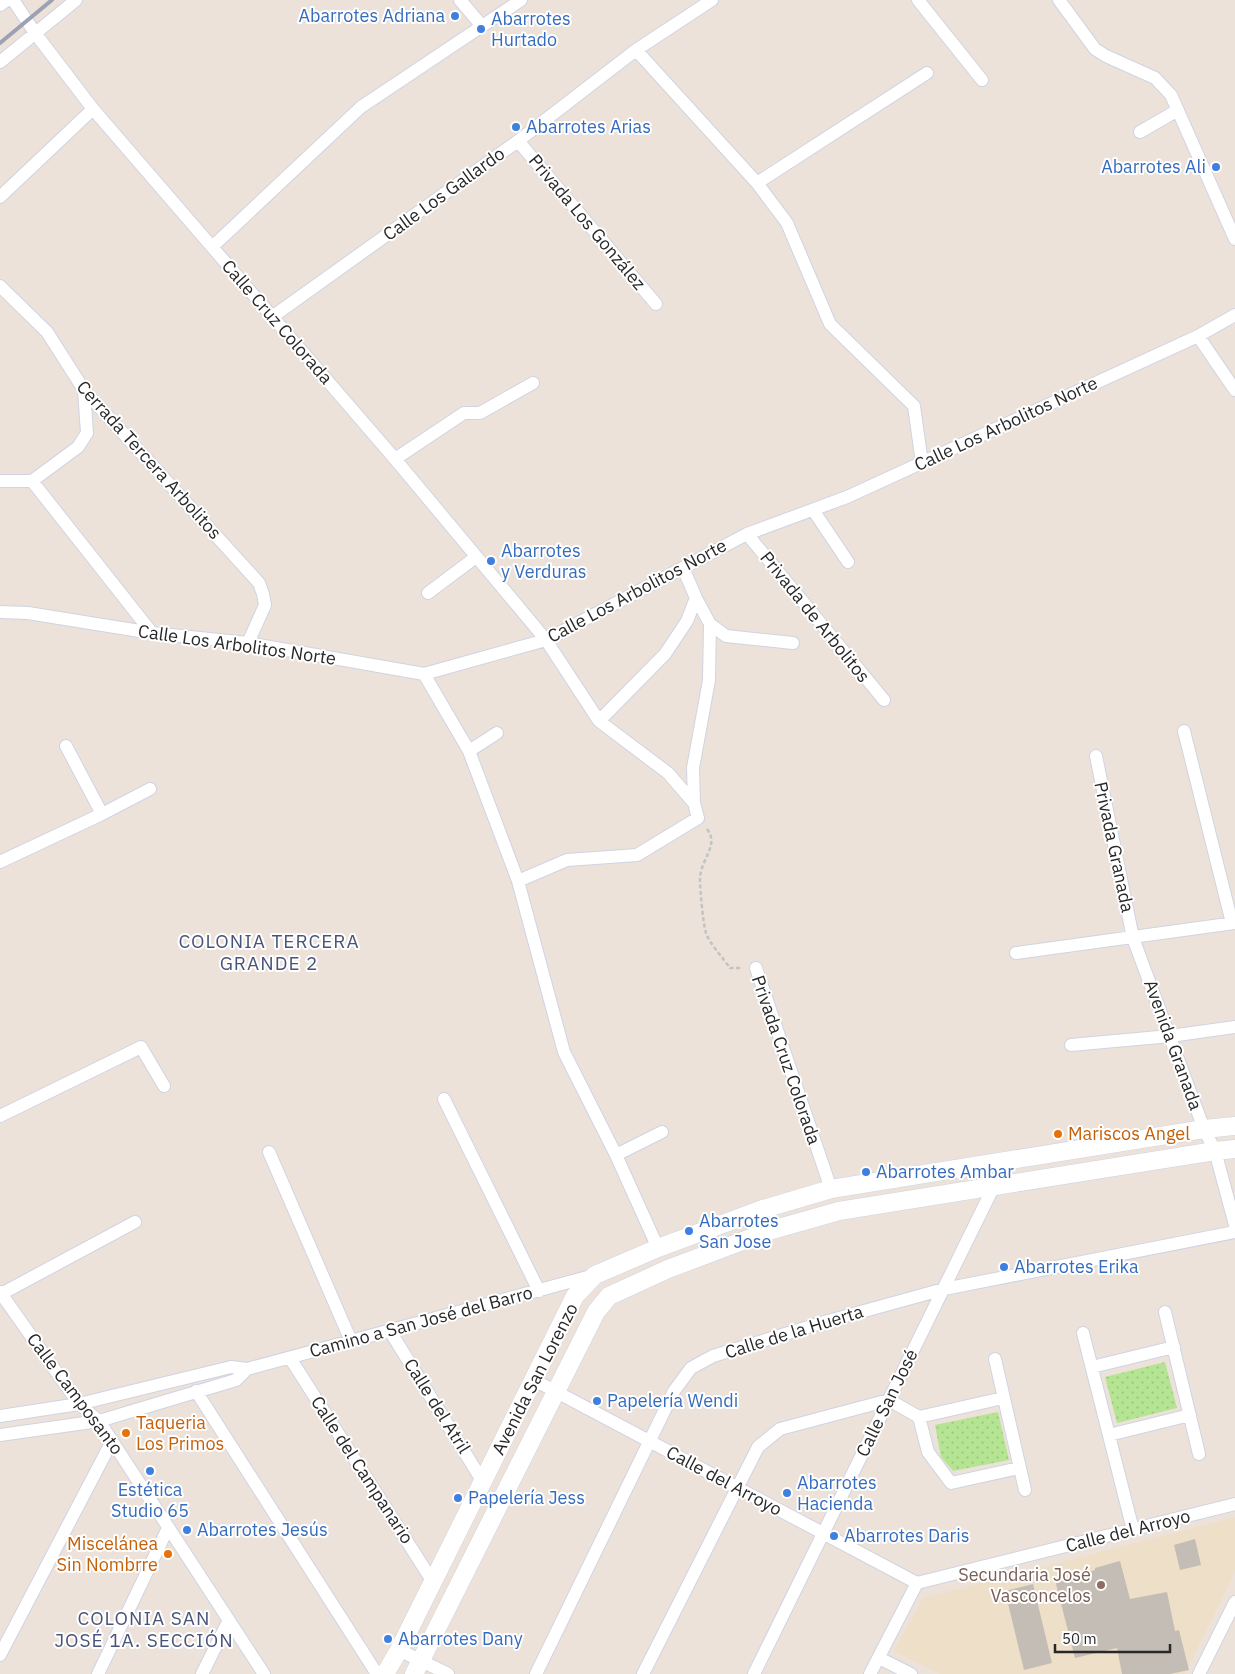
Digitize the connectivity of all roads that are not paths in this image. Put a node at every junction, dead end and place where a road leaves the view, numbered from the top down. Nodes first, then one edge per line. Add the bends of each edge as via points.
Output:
1 (7, 0) edge
2 (13, 0) edge
3 (76, 0) edge
4 (460, 0) edge
5 (521, 0) edge
6 (712, 0) edge
7 (918, 0) edge
8 (1059, 0) edge
9 (0, 5) edge
10 (482, 26) junction
11 (35, 33) junction
12 (636, 50) junction
13 (0, 62) edge
14 (927, 73) dead end
15 (982, 80) dead end
16 (93, 109) junction
17 (1178, 110) junction
18 (1140, 132) dead end
19 (518, 141) junction
20 (757, 182) junction
21 (0, 198) edge
22 (1235, 240) edge
23 (212, 247) junction
24 (0, 286) edge
25 (656, 304) dead end
26 (1235, 315) edge
27 (272, 317) junction
28 (1198, 336) junction
29 (533, 383) dead end
30 (84, 390) junction
31 (1235, 390) edge
32 (395, 459) junction
33 (922, 463) junction
34 (0, 481) edge
35 (32, 481) junction
36 (812, 510) junction
37 (747, 534) junction
38 (476, 557) junction
39 (848, 562) dead end
40 (683, 568) junction
41 (428, 593) dead end
42 (696, 598) junction
43 (0, 612) edge
44 (710, 624) junction
45 (152, 633) junction
46 (546, 640) junction
47 (248, 643) junction
48 (793, 643) dead end
49 (424, 674) junction
50 (884, 700) dead end
51 (599, 721) junction
52 (1184, 731) dead end
53 (498, 733) dead end
54 (66, 746) dead end
55 (469, 750) junction
56 (1096, 756) dead end
57 (150, 789) dead end
58 (694, 803) junction
59 (102, 814) junction
60 (1, 859) edge
61 (518, 881) junction
62 (1234, 923) edge
63 (1133, 938) junction
64 (1016, 953) dead end
65 (756, 968) road end
66 (1235, 1027) edge
67 (1170, 1036) junction
68 (1071, 1045) dead end
69 (164, 1086) dead end
70 (444, 1099) dead end
71 (0, 1116) edge
72 (1235, 1126) edge
73 (1204, 1129) junction
74 (662, 1132) dead end
75 (1235, 1149) edge
76 (1215, 1151) junction
77 (269, 1152) dead end
78 (616, 1155) junction
79 (994, 1186) junction
80 (831, 1189) junction
81 (135, 1222) dead end
82 (1235, 1225) edge
83 (1235, 1232) edge
84 (658, 1248) junction
85 (595, 1275) junction
86 (944, 1289) junction
87 (539, 1291) junction
88 (1, 1293) edge
89 (609, 1296) junction
90 (1165, 1312) dead end
91 (390, 1330) junction
92 (1083, 1333) dead end
93 (351, 1341) junction
94 (1174, 1347) junction
95 (290, 1358) junction
96 (995, 1358) dead end
97 (1092, 1367) junction
98 (247, 1369) junction
99 (534, 1380) junction
100 (196, 1391) junction
101 (556, 1391) junction
102 (1004, 1398) junction
103 (889, 1400) junction
104 (79, 1404) junction
105 (1190, 1415) junction
106 (0, 1416) edge
107 (919, 1417) junction
108 (99, 1421) junction
109 (1109, 1435) junction
110 (1, 1436) edge
111 (649, 1441) junction
112 (112, 1442) junction
113 (1199, 1454) dead end
114 (1020, 1468) junction
115 (483, 1482) junction
116 (737, 1488) junction
117 (1025, 1490) dead end
118 (1235, 1504) edge
119 (467, 1515) junction
120 (489, 1525) junction
121 (168, 1528) junction
122 (1133, 1530) junction
123 (823, 1533) junction
124 (434, 1582) junction
125 (917, 1583) junction
126 (1235, 1602) edge
127 (229, 1620) junction
128 (400, 1650) junction
129 (0, 1655) edge
130 (879, 1658) junction
131 (418, 1667) edge
132 (98, 1674) edge
133 (202, 1674) edge
134 (264, 1674) edge
135 (377, 1674) edge
136 (385, 1674) edge
137 (448, 1674) edge
138 (536, 1674) edge
139 (644, 1674) edge
140 (754, 1674) edge
141 (870, 1674) edge
142 (911, 1674) edge
143 (1199, 1674) edge

1 - 9 street
2 - 11 street, Calle Cruz Colorada
3 - 11 street
4 - 10 street
5 - 10 street
6 - 12 street, Calle Los Gallardo
7 - 15 street
8 - 17 street via 1095,49 1155,78 1171,95
10 - 23 street via 362,107
11 - 13 street
11 - 16 street, Calle Cruz Colorada
12 - 19 street, Calle Los Gallardo
12 - 20 street
14 - 20 street
16 - 21 street
16 - 23 street, Calle Cruz Colorada
17 - 18 street
17 - 22 street
19 - 25 street, Privada Los González
19 - 27 street, Calle Los Gallardo
20 - 33 street via 787,223 830,324 914,406
23 - 27 street, Calle Cruz Colorada
24 - 30 street, Cerrada Tercera Arbolitos via 47,332
26 - 28 street, Calle Los Arbolitos Norte
27 - 32 street, Calle Cruz Colorada
28 - 31 street
28 - 33 street, Calle Los Arbolitos Norte
29 - 32 street via 480,413 464,412
30 - 35 street via 87,433 78,447
30 - 47 street, Cerrada Tercera Arbolitos via 259,583 265,605
32 - 38 street, Calle Cruz Colorada
33 - 36 street, Calle Los Arbolitos Norte
34 - 35 street
35 - 45 street
36 - 37 street, Calle Los Arbolitos Norte
36 - 39 street
37 - 40 street, Calle Los Arbolitos Norte
37 - 50 street, Privada de Arbolitos
38 - 41 street
38 - 46 street, Calle Cruz Colorada
40 - 42 street
40 - 46 street, Calle Los Arbolitos Norte
42 - 44 street
42 - 51 street via 687,621 665,654
43 - 45 street, Calle Los Arbolitos Norte via 28,613
44 - 48 street via 726,636
44 - 58 street via 708,680 693,768
45 - 47 street, Calle Los Arbolitos Norte
46 - 49 street, Calle Los Arbolitos Norte
46 - 51 street, Calle Cruz Colorada
47 - 49 street, Calle Los Arbolitos Norte
49 - 55 street
51 - 58 street, Calle Cruz Colorada via 668,773
52 - 62 street
53 - 55 street
54 - 59 street
55 - 61 street
56 - 63 street, Privada Granada
57 - 59 street
58 - 61 street via 698,818 638,855 566,860
59 - 60 street
61 - 78 street via 564,1052
62 - 63 street
63 - 64 street
63 - 67 street, Avenida Granada
65 - 80 street, Privada Cruz Colorada
66 - 67 street
67 - 68 street
67 - 73 street, Avenida Granada
69 - 71 street via 140,1047
70 - 87 street
72 - 73 street, Avenida San Lorenzo
73 - 76 street, Avenida Granada
73 - 80 street, Avenida San Lorenzo
74 - 78 street
75 - 76 street, Avenida San Lorenzo
76 - 79 street, Avenida San Lorenzo
76 - 82 street, Avenida Granada
77 - 93 street
78 - 84 street
79 - 86 street, Calle San José
79 - 89 street, Avenida San Lorenzo via 839,1211 772,1230 668,1269
80 - 84 street, Avenida San Lorenzo via 763,1209
81 - 88 street
83 - 86 street, Calle de la Huerta
84 - 85 street, Avenida San Lorenzo
85 - 87 street, Camino a San José del Barro
85 - 89 street
85 - 99 street, Avenida San Lorenzo via 575,1296
86 - 103 street, Calle San José
86 - 111 street, Calle de la Huerta via 713,1356 691,1368 674,1392
87 - 91 street, Camino a San José del Barro
88 - 104 street, Calle Camposanto
89 - 101 street, Avenida San Lorenzo via 596,1312
90 - 94 street
91 - 93 street, Camino a San José del Barro
91 - 115 street, Calle del Atril
92 - 97 street
93 - 95 street, Camino a San José del Barro
94 - 97 street
94 - 105 street
95 - 98 street, Camino a San José del Barro
95 - 124 street, Calle del Campanario
96 - 102 street
97 - 109 street
98 - 100 street, Camino a San José del Barro via 236,1380
98 - 104 street, Camino a San José del Barro via 230,1367
99 - 101 street, Calle del Arroyo
99 - 115 street, Avenida San Lorenzo
100 - 108 street, Camino a San José del Barro
100 - 135 street
101 - 111 street, Calle del Arroyo
101 - 120 street, Avenida San Lorenzo
102 - 107 street
102 - 114 street
103 - 107 street
103 - 116 street via 780,1429 758,1447
103 - 123 street, Calle San José
104 - 106 street, Camino a San José del Barro
104 - 108 street, Calle Camposanto
105 - 109 street
105 - 113 street
107 - 114 street via 928,1452 951,1483
108 - 110 street, Camino a San José del Barro
108 - 112 street, Calle Camposanto
109 - 122 street
111 - 116 street, Calle del Arroyo
111 - 138 street, Calle de la Huerta
112 - 121 street, Calle Camposanto
112 - 129 street
114 - 117 street
115 - 119 street, Avenida San Lorenzo
116 - 123 street, Calle del Arroyo
116 - 139 street
118 - 122 street, Calle del Arroyo
119 - 120 street
119 - 124 street, Avenida San Lorenzo
120 - 131 street, Avenida San Lorenzo
121 - 127 street, Calle Camposanto
121 - 132 street
122 - 125 street, Calle del Arroyo
123 - 125 street, Calle del Arroyo
123 - 140 street, Calle San José
124 - 128 street, Avenida San Lorenzo
125 - 130 street
126 - 143 street
127 - 133 street
127 - 134 street, Calle Camposanto
128 - 131 street
128 - 136 street, Avenida San Lorenzo
130 - 141 street
130 - 142 street
131 - 137 street

